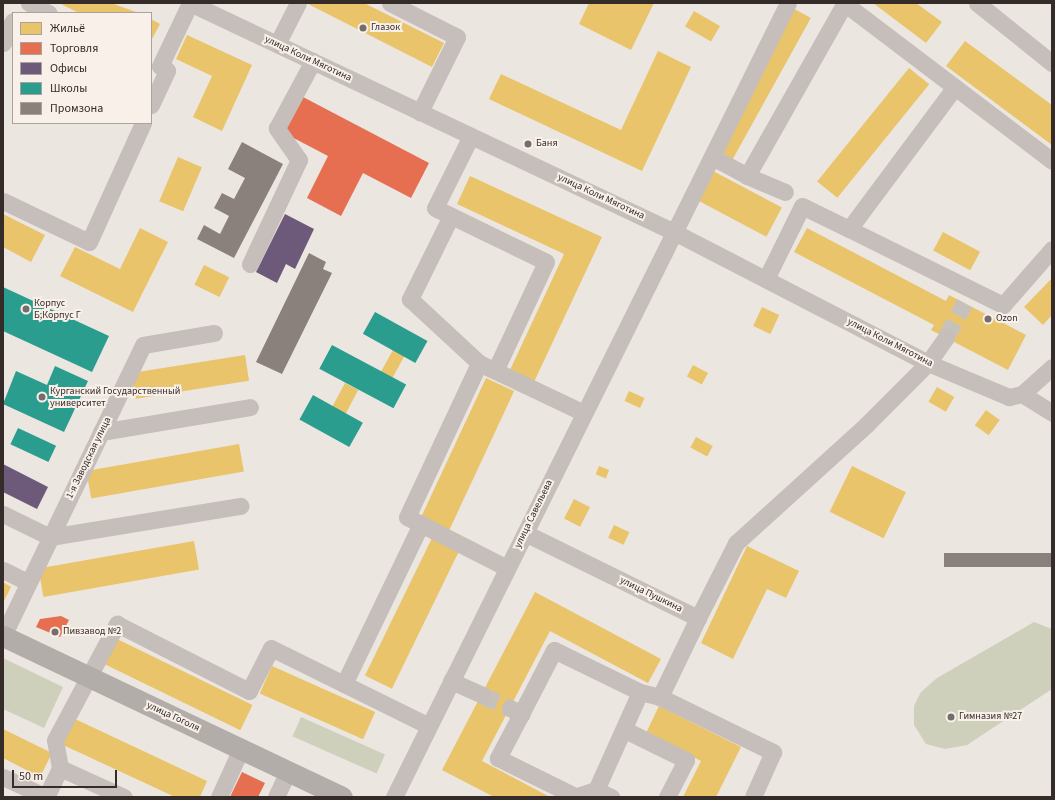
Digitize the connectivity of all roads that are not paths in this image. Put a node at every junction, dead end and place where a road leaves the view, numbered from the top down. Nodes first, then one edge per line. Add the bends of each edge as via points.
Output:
1 (22, 3) edge
2 (29, 3) edge
3 (190, 3) edge
4 (298, 3) edge
5 (390, 3) edge
6 (788, 3) edge
7 (845, 3) edge
8 (977, 3) edge
9 (18, 12) edge
10 (48, 12) edge
11 (12, 23) edge
12 (3, 43) edge
13 (277, 44) junction
14 (313, 61) junction
15 (1052, 63) edge
16 (155, 64) edge
17 (955, 87) junction
18 (152, 103) edge
19 (420, 112) junction
20 (143, 124) edge
21 (472, 136) junction
22 (712, 157) junction
23 (1052, 161) edge
24 (747, 176) junction
25 (785, 192) dead end
26 (3, 201) edge
27 (451, 216) junction
28 (849, 228) junction
29 (674, 232) junction
30 (1052, 249) edge
31 (250, 264) dead end
32 (766, 279) junction
33 (214, 333) dead end
34 (946, 337) tunnel mouth
35 (479, 363) junction
36 (928, 363) junction
37 (1052, 367) edge
38 (496, 371) junction
39 (1016, 395) junction
40 (250, 407) dead end
41 (584, 413) junction
42 (1052, 413) edge
43 (102, 432) junction
44 (240, 506) dead end
45 (3, 514) edge
46 (421, 524) junction
47 (525, 533) junction
48 (50, 537) junction
49 (507, 568) junction
50 (3, 570) edge
51 (28, 582) junction
52 (698, 618) junction
53 (3, 636) edge
54 (86, 676) junction
55 (451, 681) junction
56 (344, 684) junction
57 (640, 692) junction
58 (482, 695) tunnel mouth
59 (660, 697) junction
60 (428, 726) junction
61 (625, 730) junction
62 (241, 749) junction
63 (60, 768) junction
64 (288, 772) junction
65 (3, 778) edge
66 (603, 794) edge
67 (124, 797) edge
68 (218, 797) edge
69 (276, 797) edge
70 (342, 797) edge
71 (394, 797) edge
72 (575, 797) edge
73 (667, 797) edge
74 (753, 797) edge

1 - 9 street
2 - 10 street
3 - 13 street, улица Коли Мяготина
3 - 16 street
4 - 13 street
5 - 19 street via 457,37
6 - 22 street, улица Савельева
7 - 17 street
7 - 24 street
8 - 15 street
11 - 12 street
13 - 14 street, улица Коли Мяготина
14 - 19 street, улица Коли Мяготина
14 - 31 street via 277,128 298,160
16 - 18 street via 167,70
17 - 23 street
17 - 28 street
19 - 21 street, улица Коли Мяготина
20 - 26 street via 90,242
21 - 27 street via 435,208
21 - 29 street, улица Коли Мяготина
22 - 24 street
22 - 29 street, улица Савельева
24 - 25 street
27 - 35 street via 410,299
27 - 38 street via 546,262
28 - 30 street via 969,298 1002,306
28 - 32 street via 802,206
29 - 32 street, улица Коли Мяготина
29 - 41 street, улица Савельева
32 - 36 street, улица Коли Мяготина
33 - 43 street, 1-я Заводская улица via 143,344
34 - 36 street
35 - 38 street
35 - 46 street via 406,518
36 - 39 street, улица Коли Мяготина
36 - 52 street via 804,484 736,543
37 - 39 street
38 - 41 street
39 - 42 street, улица Коли Мяготина
40 - 43 street
41 - 47 street, улица Савельева
43 - 48 street, 1-я Заводская улица
44 - 48 street
45 - 48 street
46 - 49 street
46 - 56 street
47 - 49 street, улица Савельева
47 - 52 street, улица Пушкина
48 - 51 street, 1-я Заводская улица
49 - 55 street, улица Савельева
50 - 51 street
51 - 53 street, 1-я Заводская улица
52 - 59 street
53 - 54 main road, улица Гоголя
54 - 56 street via 117,624 249,691 271,648
54 - 62 main road, улица Гоголя
54 - 63 street via 55,740
55 - 58 street
55 - 60 street, улица Савельева
56 - 60 street
57 - 59 street
57 - 61 street
57 - 72 street via 554,650 515,711 498,758
59 - 74 street via 774,752
60 - 71 street, улица Савельева
61 - 66 street
61 - 73 street via 686,760
62 - 64 main road, улица Гоголя
62 - 68 street
63 - 65 street via 46,797
63 - 67 street
64 - 69 street
64 - 70 main road, улица Гоголя
66 - 72 street

